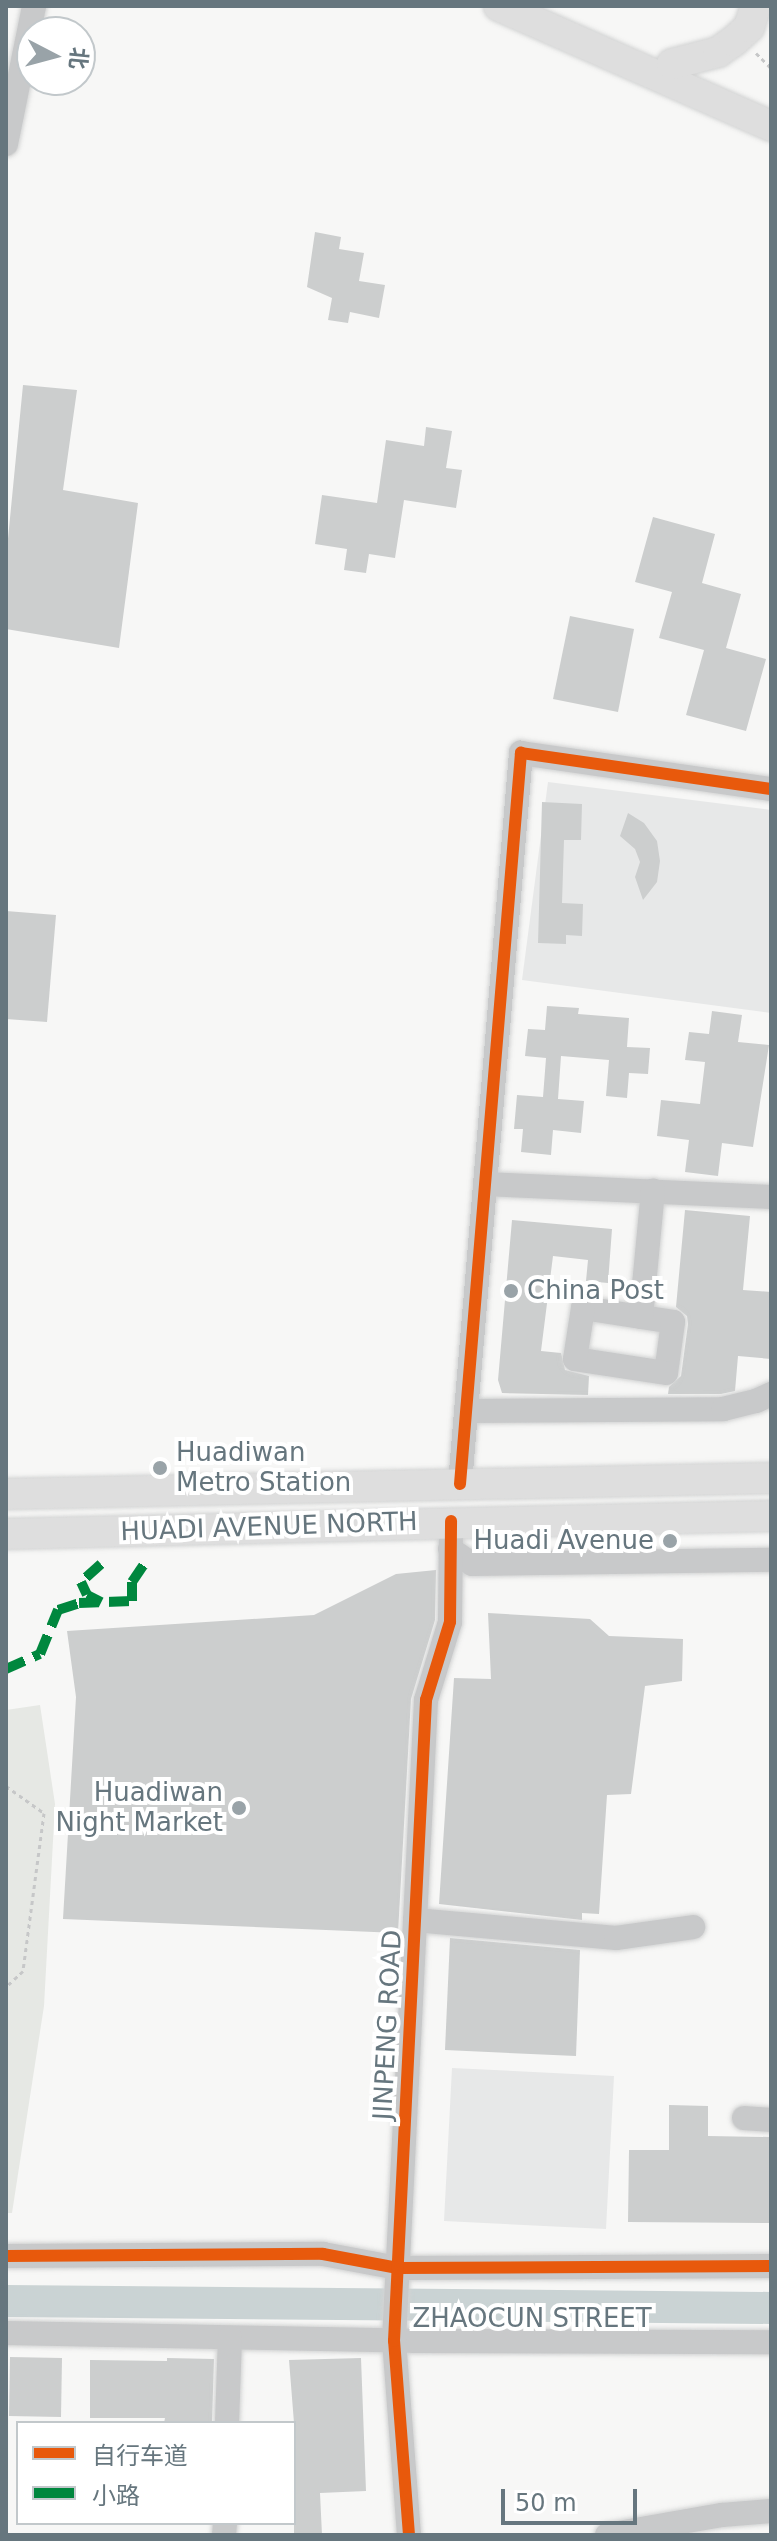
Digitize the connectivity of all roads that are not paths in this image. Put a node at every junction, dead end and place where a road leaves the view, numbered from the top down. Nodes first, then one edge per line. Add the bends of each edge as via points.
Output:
1 (34, 6) edge
2 (499, 6) edge
3 (551, 6) edge
4 (756, 6) edge
5 (672, 64) junction
6 (771, 106) edge
7 (771, 126) edge
8 (6, 144) edge
9 (771, 789) edge
10 (486, 1184) junction
11 (653, 1191) junction
12 (771, 1197) edge
13 (641, 1317) dead end
14 (771, 1394) edge
15 (466, 1411) junction
16 (771, 1478) edge
17 (460, 1484) junction
18 (6, 1494) edge
19 (771, 1516) edge
20 (6, 1534) edge
21 (451, 1535) junction
22 (771, 1560) edge
23 (415, 1920) junction
24 (693, 1927) dead end
25 (744, 2118) dead end
26 (771, 2120) edge
27 (6, 2256) edge
28 (771, 2266) edge
29 (397, 2275) junction
30 (6, 2333) edge
31 (394, 2337) junction
32 (230, 2338) junction
33 (771, 2342) edge
34 (227, 2421) edge
35 (771, 2511) edge
36 (409, 2535) edge
37 (607, 2535) edge

1 - 8 street
2 - 7 main road
3 - 5 main road
4 - 5 main road via 749,27 734,41 708,55
5 - 6 main road
9 - 10 street via 521,753
10 - 11 street
10 - 15 street
11 - 12 street
11 - 13 street
14 - 15 street via 723,1409
15 - 17 street
16 - 17 main road, HUADI AVENUE NORTH
17 - 18 main road, HUADI AVENUE NORTH
19 - 21 main road, HUADI AVENUE NORTH
20 - 21 main road, HUADI AVENUE NORTH
21 - 22 street via 472,1564
21 - 23 street, JINPENG ROAD via 450,1622 426,1700
23 - 24 street via 616,1938
23 - 29 street, JINPENG ROAD
25 - 26 street
27 - 29 street via 323,2254
28 - 29 street
29 - 31 street, JINPENG ROAD
30 - 32 street, ZHAOCUN STREET
31 - 32 street, ZHAOCUN STREET
31 - 33 street, ZHAOCUN STREET
31 - 36 street, JINPENG ROAD
32 - 34 street
35 - 37 street

